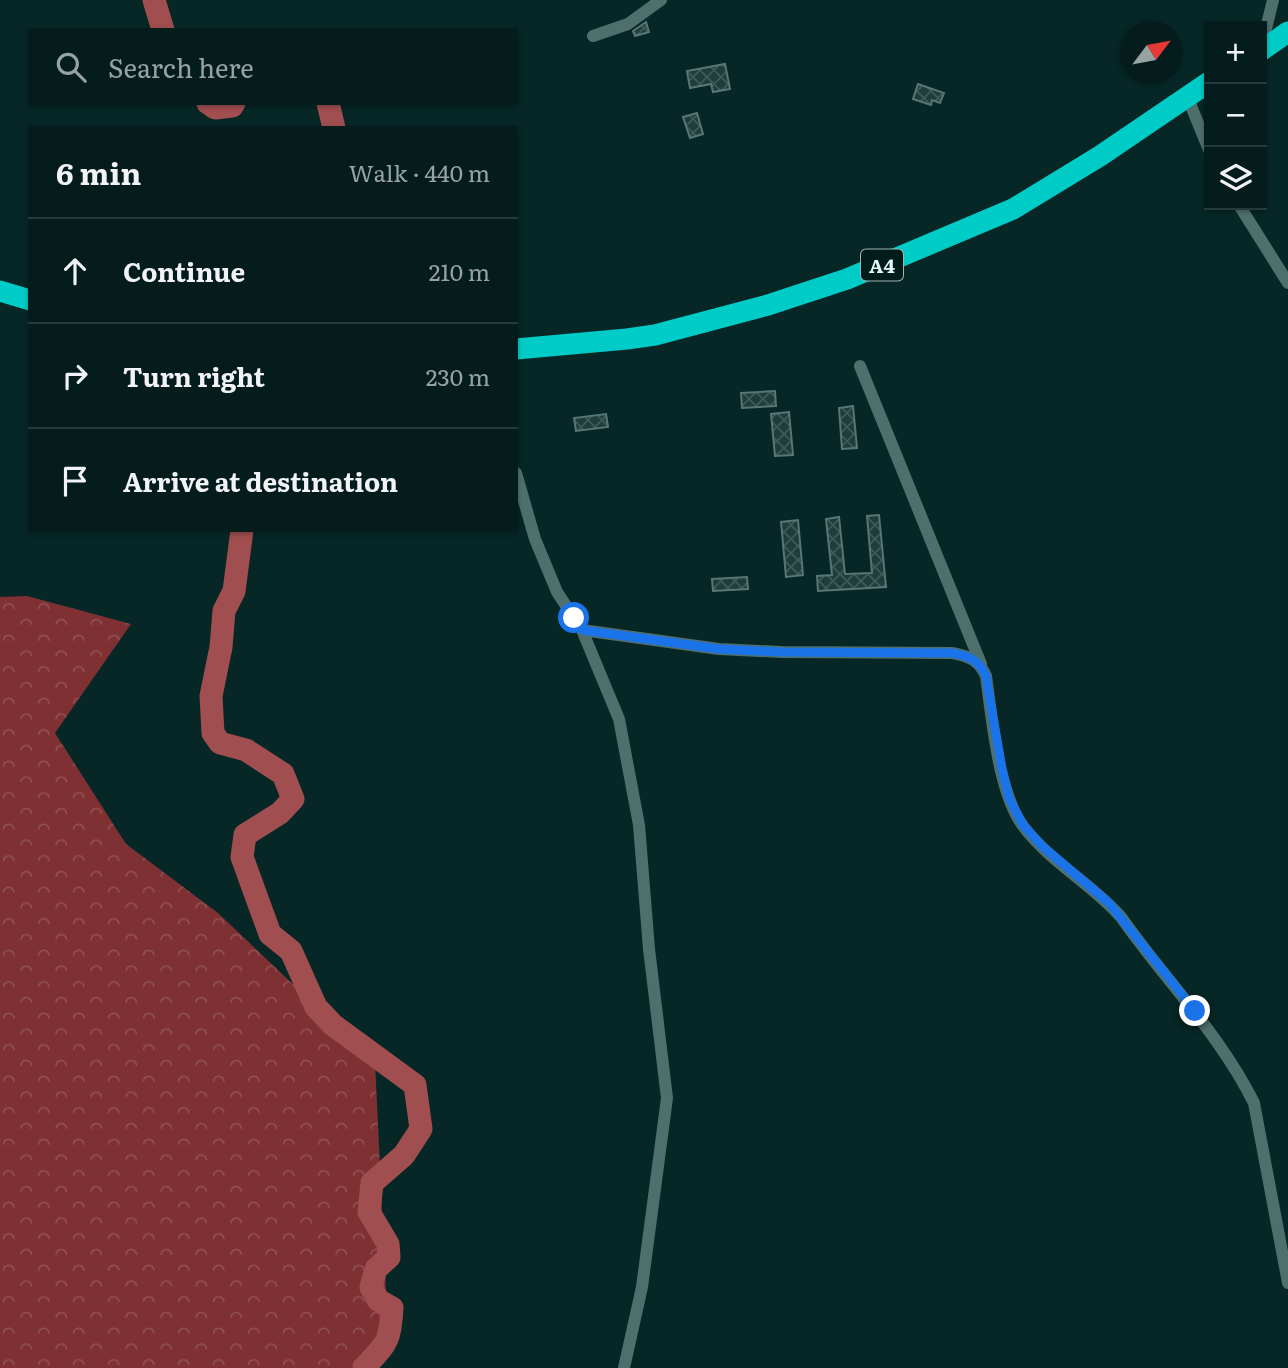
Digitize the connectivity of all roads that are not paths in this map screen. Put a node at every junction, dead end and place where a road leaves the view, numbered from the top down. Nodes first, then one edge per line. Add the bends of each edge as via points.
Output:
1 (661, 0) edge
2 (1273, 0) edge
3 (1267, 26) edge
4 (1288, 32) edge
5 (593, 36) dead end
6 (1267, 45) edge
7 (1206, 84) edge
8 (1186, 96) junction
9 (1208, 147) edge
10 (1242, 210) edge
11 (1288, 283) edge
12 (0, 291) edge
13 (28, 299) edge
14 (518, 349) edge
15 (860, 366) dead end
16 (518, 479) edge
17 (582, 630) junction
18 (981, 665) junction
19 (1288, 1283) edge
20 (624, 1368) edge

1 - 5 street via 628,24
2 - 3 street
4 - 6 highway
7 - 8 highway, A4
8 - 9 street
8 - 14 highway, A4 via 1013,209 848,279 655,334
10 - 11 street
12 - 13 highway
15 - 18 street
16 - 17 street via 557,592
17 - 18 street via 719,649 952,653 969,656
17 - 20 street via 619,719 639,825 667,1098 642,1287
18 - 19 street via 1009,798 1023,825 1109,903 1242,1078 1254,1103

